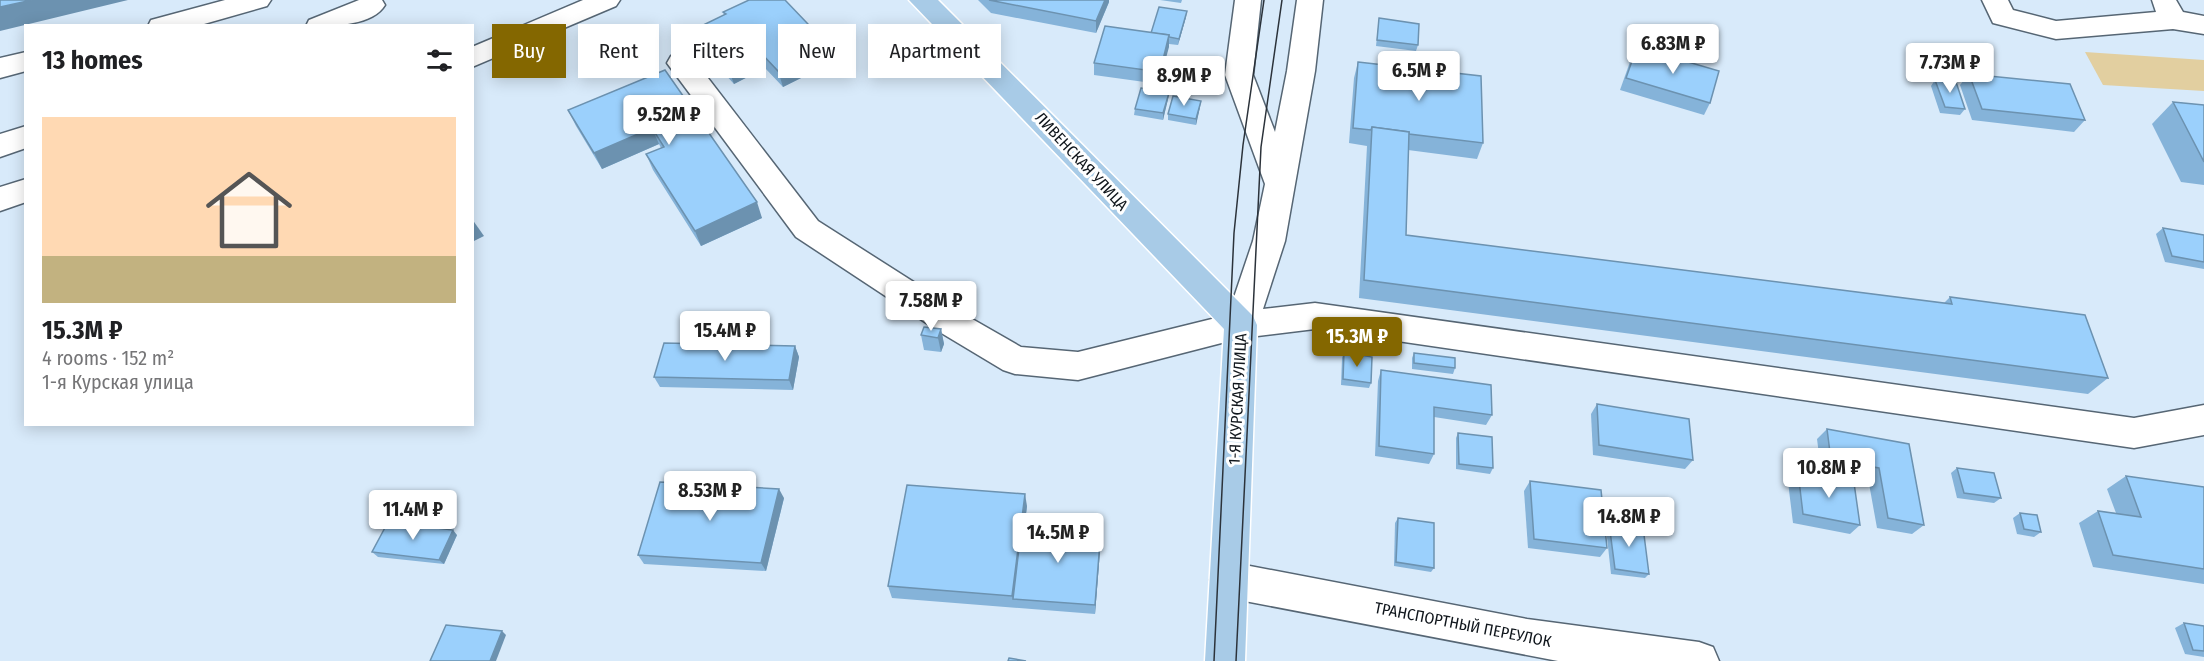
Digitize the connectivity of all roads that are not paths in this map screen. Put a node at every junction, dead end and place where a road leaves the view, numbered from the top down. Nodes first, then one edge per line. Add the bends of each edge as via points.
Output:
1 (258, 0) edge
2 (607, 0) edge
3 (922, 0) edge
4 (1248, 0) edge
5 (1310, 0) edge
6 (1995, 0) edge
7 (375, 10) edge
8 (2168, 10) edge
9 (168, 24) edge
10 (326, 24) edge
11 (2204, 25) edge
12 (474, 57) edge
13 (24, 62) edge
14 (0, 68) edge
15 (692, 78) edge
16 (24, 137) edge
17 (0, 146) edge
18 (1281, 186) junction
19 (24, 191) edge
20 (0, 199) edge
21 (1241, 325) junction
22 (2204, 420) edge
23 (1229, 580) junction
24 (1226, 661) edge
25 (1699, 661) edge

1 - 9 street
2 - 12 street
3 - 21 main road, ЛИВЕНСКАЯ УЛИЦА via 1009,84
4 - 18 street via 1239,75
5 - 18 street, 1-Я КУРСКАЯ УЛИЦА
6 - 8 street via 2003,17 2056,30
7 - 10 street
8 - 11 street
13 - 14 street
15 - 21 street via 807,230 1015,360 1078,366
16 - 17 street
18 - 21 street, 1-Я КУРСКАЯ УЛИЦА via 1269,241
19 - 20 street
21 - 22 street via 1315,315 2134,433
21 - 23 main road, 1-Я КУРСКАЯ УЛИЦА
23 - 24 main road, 1-Я КУРСКАЯ УЛИЦА
23 - 25 street, ТРАНСПОРТНЫЙ ПЕРЕУЛОК via 1527,638

